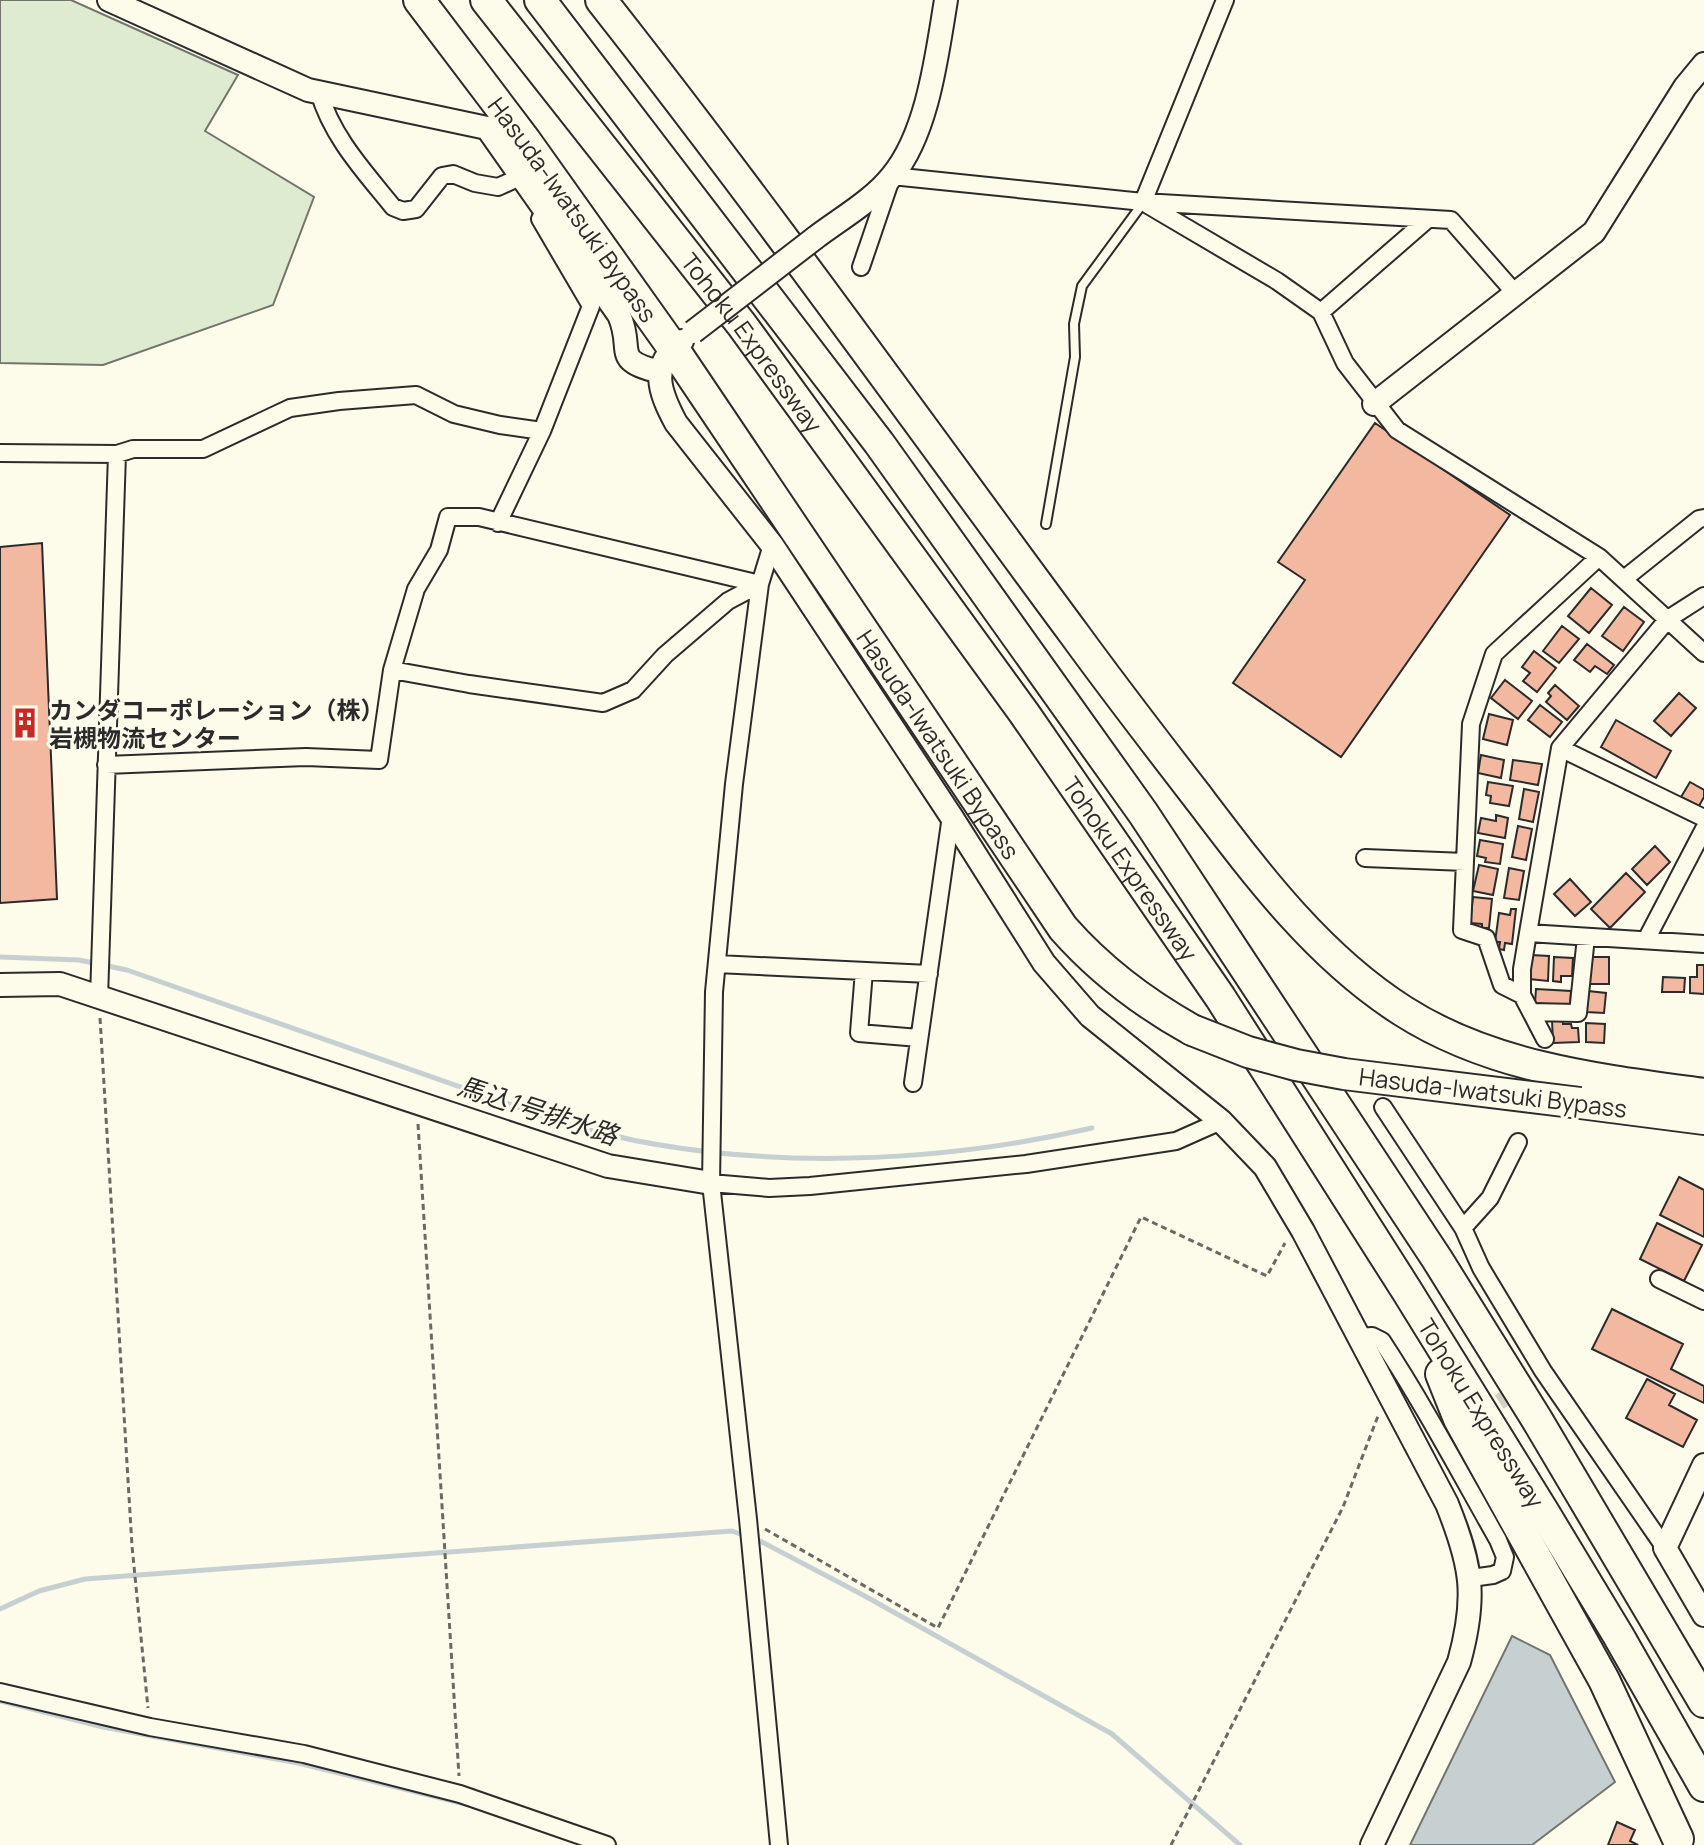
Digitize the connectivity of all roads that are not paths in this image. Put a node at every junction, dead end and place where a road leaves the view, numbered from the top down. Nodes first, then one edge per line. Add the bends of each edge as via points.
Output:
1 (109, 0) edge
2 (419, 0) edge
3 (486, 0) edge
4 (540, 0) edge
5 (601, 0) edge
6 (946, 0) edge
7 (1225, 0) edge
8 (1704, 64) edge
9 (319, 92) junction
10 (522, 176) junction
11 (892, 176) junction
12 (535, 194) junction
13 (1143, 202) junction
14 (1428, 219) junction
15 (861, 267) dead end
16 (1515, 293) junction
17 (1321, 312) junction
18 (675, 350) junction
19 (1374, 404) junction
20 (542, 431) junction
21 (0, 453) edge
22 (117, 454) junction
23 (1704, 518) edge
24 (498, 523) junction
25 (1046, 524) dead end
26 (772, 545) junction
27 (1599, 557) junction
28 (1624, 579) junction
29 (760, 584) junction
30 (1704, 596) edge
31 (1668, 619) junction
32 (1704, 653) edge
33 (392, 670) junction
34 (1560, 748) junction
35 (106, 765) junction
36 (951, 816) junction
37 (1704, 818) edge
38 (1704, 829) edge
39 (1365, 858) dead end
40 (1465, 862) junction
41 (1528, 933) junction
42 (1586, 937) junction
43 (1646, 940) junction
44 (1704, 944) edge
45 (717, 964) junction
46 (864, 971) junction
47 (929, 974) junction
48 (0, 985) edge
49 (1522, 995) junction
50 (99, 998) junction
51 (1531, 1012) junction
52 (919, 1038) junction
53 (1545, 1039) dead end
54 (913, 1083) dead end
55 (1704, 1094) edge
56 (1383, 1107) dead end
57 (1704, 1119) edge
58 (1221, 1121) junction
59 (1518, 1142) dead end
60 (711, 1183) junction
61 (1463, 1228) junction
62 (1659, 1279) dead end
63 (1407, 1291) junction
64 (1704, 1301) edge
65 (1359, 1337) junction
66 (1704, 1465) edge
67 (1665, 1548) junction
68 (1471, 1578) junction
69 (1704, 1615) edge
70 (0, 1692) edge
71 (1704, 1702) edge
72 (1704, 1786) edge
73 (1679, 1843) edge
74 (607, 1845) edge
75 (779, 1845) edge
76 (1372, 1845) edge

1 - 9 street
2 - 18 highway, Hasuda-Iwatsuki Bypass
3 - 63 highway, Tohoku Expressway via 742,325 1024,713 1220,997
4 - 71 highway, Tohoku Expressway via 870,431 1143,813 1437,1259
5 - 55 highway, Hasuda-Iwatsuki Bypass via 1116,691 1261,881 1322,947 1407,1014 1487,1050 1536,1066
6 - 11 street via 921,116 909,152
7 - 13 street
8 - 16 street via 1594,232
9 - 10 street via 487,128
9 - 10 street via 345,147 393,207 416,209 442,176 453,174 498,187
10 - 12 street
11 - 13 street
11 - 15 street
11 - 18 street, bridge
12 - 18 street via 619,315 630,361 635,366
12 - 20 street via 539,217 591,306
13 - 14 street
13 - 17 street
13 - 25 lane via 1082,286
14 - 16 street via 1451,220
14 - 17 street
16 - 19 street
17 - 19 street via 1345,363
18 - 26 street via 666,404
18 - 57 highway, Hasuda-Iwatsuki Bypass, bridge via 1063,928 1088,956 1150,1006 1248,1052 1308,1067
19 - 27 street via 1397,430
20 - 22 street via 454,414 416,395 290,408 203,449 133,449
20 - 24 street
21 - 22 street
22 - 35 street
23 - 28 street
24 - 29 street
24 - 33 street via 448,517 439,550 416,589
26 - 29 street
26 - 36 street
27 - 28 street
27 - 40 street via 1494,654 1471,724
28 - 31 street
29 - 33 street via 728,601 633,690 603,703
29 - 45 street
30 - 31 street
31 - 32 street
31 - 34 street
33 - 35 street via 379,760 306,757
34 - 37 street
34 - 41 street
35 - 50 street
36 - 47 street
36 - 58 street via 1044,963 1090,1016
38 - 43 street
39 - 40 street
40 - 49 street via 1462,930 1486,938 1502,985
41 - 42 street
41 - 49 street
42 - 43 street
42 - 51 street via 1578,1013
43 - 44 street
45 - 46 street
45 - 60 street
46 - 47 street
46 - 52 street via 859,1033
47 - 52 street
48 - 50 street via 60,984
49 - 51 street
50 - 60 street via 608,1166
51 - 53 street
52 - 54 street
56 - 61 street
58 - 60 street via 1176,1141 1026,1164 810,1186
58 - 65 street via 1265,1167
59 - 61 street via 1490,1198
60 - 75 street
61 - 67 street via 1539,1375
62 - 64 street
63 - 72 highway, Tohoku Expressway
63 - 73 highway via 1459,1419 1604,1680
65 - 68 street via 1447,1504
65 - 68 street via 1382,1341 1498,1540 1505,1557 1502,1571
66 - 67 street
67 - 69 street
68 - 76 street via 1459,1662
70 - 74 street via 150,1727 304,1754 460,1794

